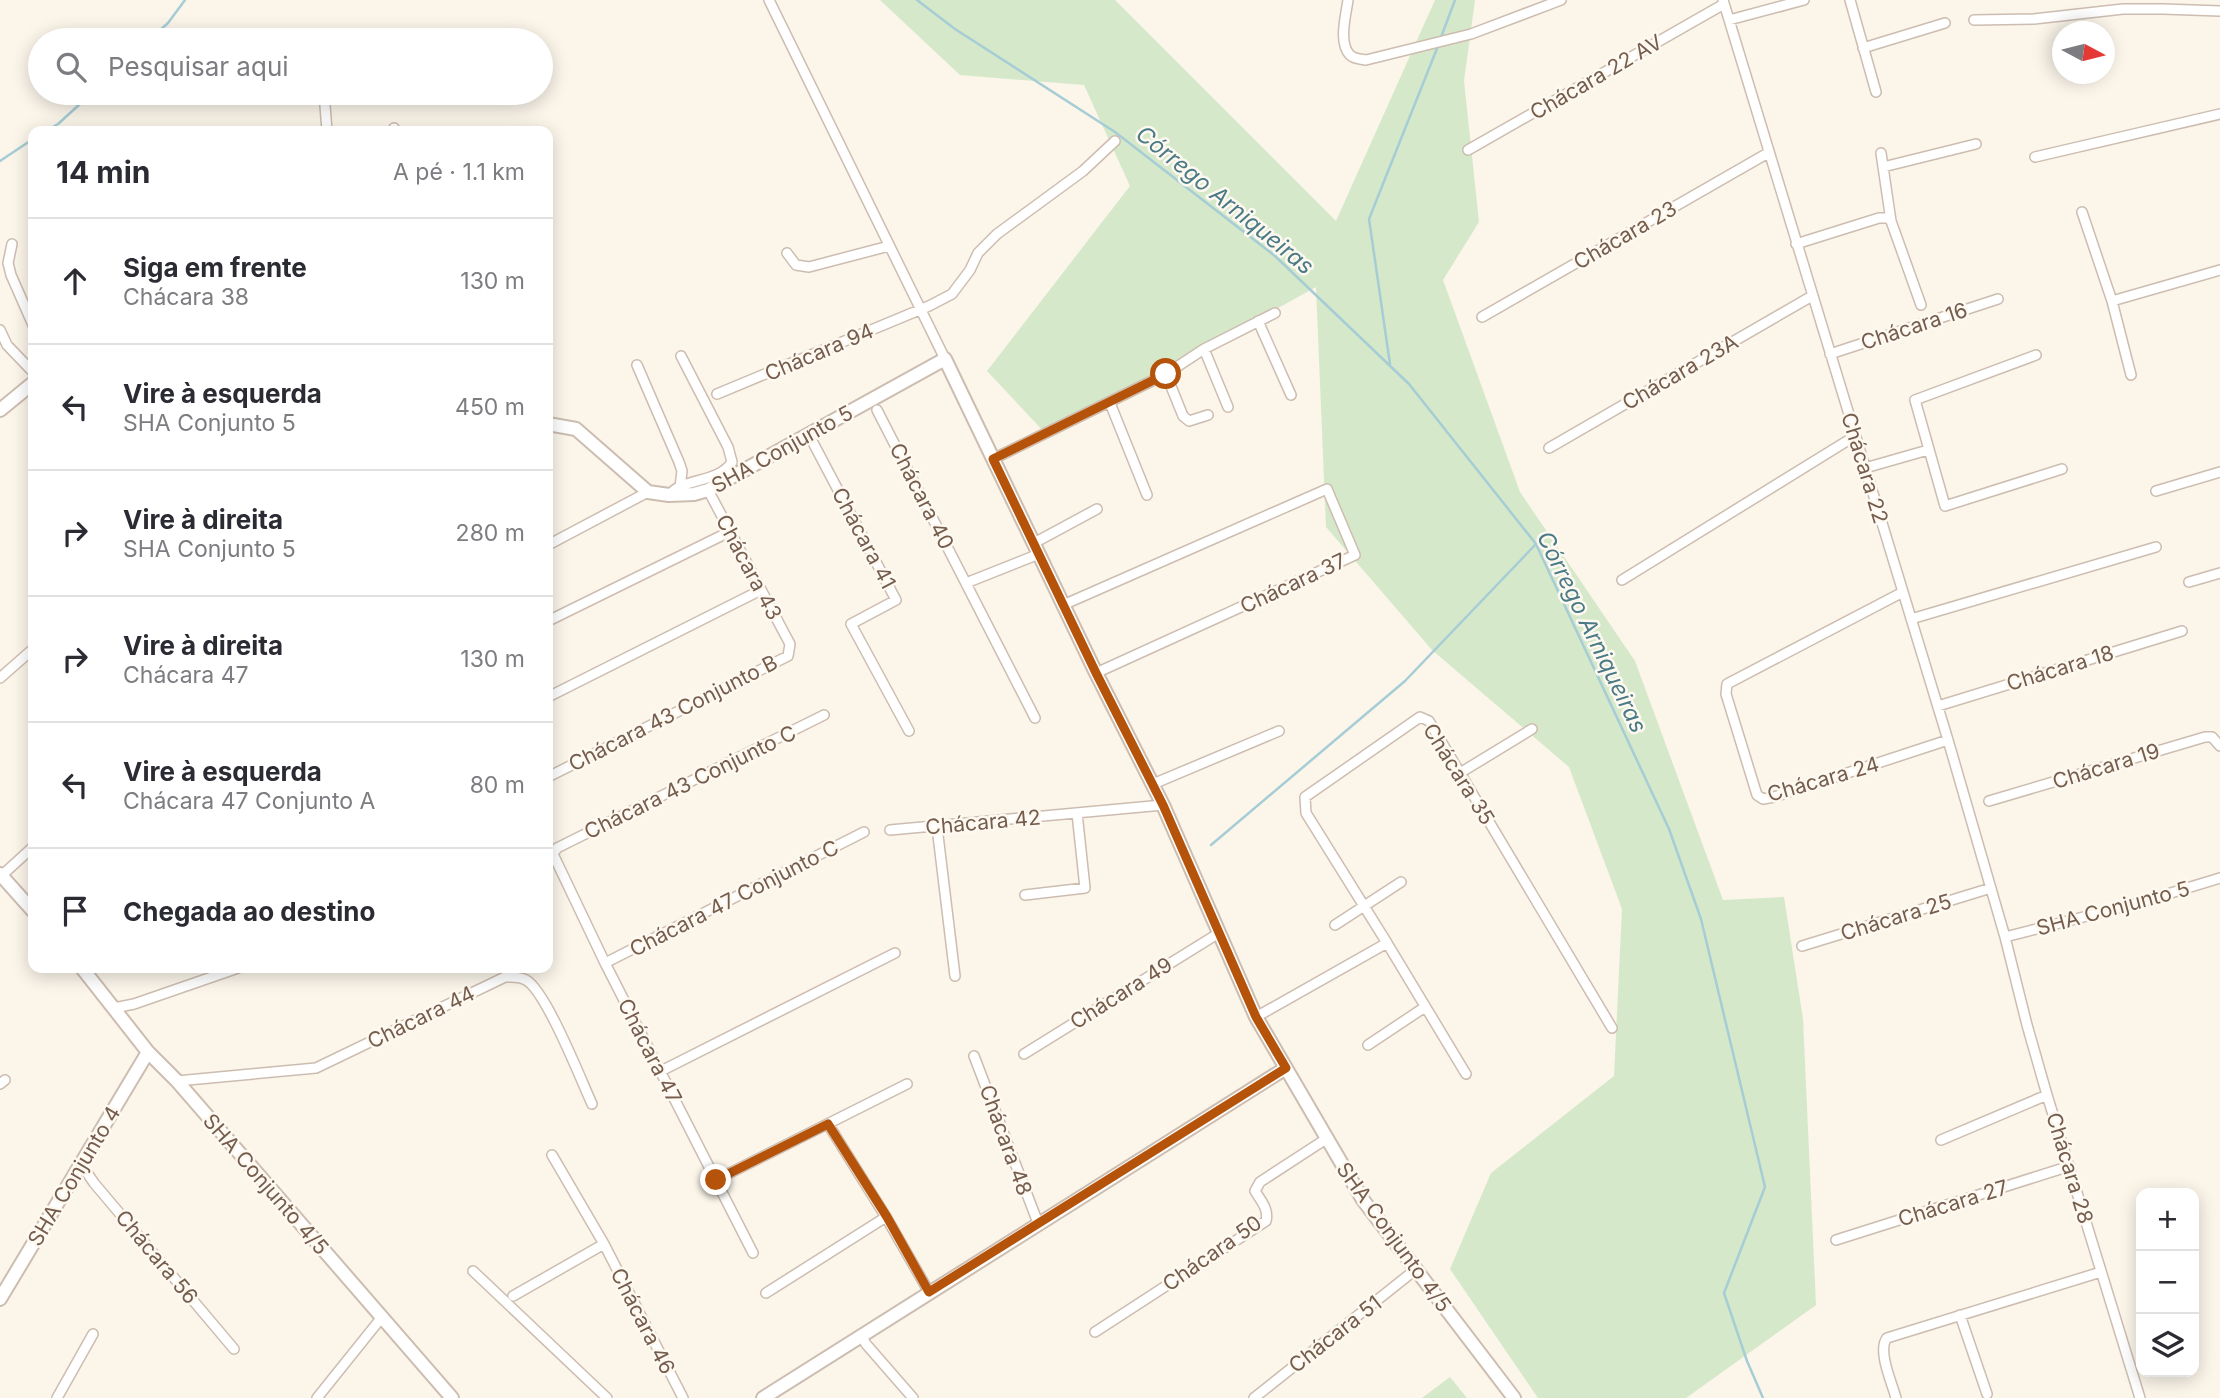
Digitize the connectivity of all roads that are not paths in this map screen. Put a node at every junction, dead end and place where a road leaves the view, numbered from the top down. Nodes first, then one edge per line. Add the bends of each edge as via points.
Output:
1 (769, 0) edge
2 (1348, 0) edge
3 (1561, 0) edge
4 (1804, 0) edge
5 (1850, 0) edge
6 (1723, 2) edge
7 (2220, 11) edge
8 (1729, 20) junction
9 (1974, 20) dead end
10 (1945, 23) dead end
11 (1863, 48) junction
12 (1876, 92) dead end
13 (325, 105) edge
14 (2220, 114) edge
15 (327, 126) edge
16 (1115, 141) dead end
17 (1976, 144) dead end
18 (1468, 150) dead end
19 (1768, 153) junction
20 (1881, 153) dead end
21 (2035, 157) dead end
22 (1883, 167) junction
23 (2081, 212) dead end
24 (1891, 221) junction
25 (12, 244) dead end
26 (1796, 244) junction
27 (889, 246) junction
28 (788, 253) dead end
29 (2220, 270) edge
30 (1812, 296) junction
31 (1998, 299) dead end
32 (2112, 301) junction
33 (1921, 305) dead end
34 (920, 308) junction
35 (1275, 313) dead end
36 (28, 314) edge
37 (1482, 317) dead end
38 (1258, 321) junction
39 (0, 330) edge
40 (1204, 349) junction
41 (1830, 354) junction
42 (2036, 355) dead end
43 (681, 356) dead end
44 (945, 359) junction
45 (637, 365) dead end
46 (28, 367) edge
47 (1166, 374) junction
48 (2131, 375) dead end
49 (28, 387) edge
50 (717, 394) dead end
51 (1291, 395) dead end
52 (1111, 402) junction
53 (1228, 407) dead end
54 (0, 410) edge
55 (877, 410) dead end
56 (1208, 415) dead end
57 (553, 425) edge
58 (809, 435) junction
59 (1855, 436) junction
60 (1549, 448) dead end
61 (1928, 450) junction
62 (993, 459) junction
63 (1865, 468) junction
64 (2062, 469) dead end
65 (2220, 472) edge
66 (680, 486) junction
67 (708, 490) junction
68 (2156, 491) dead end
69 (648, 492) junction
70 (669, 495) junction
71 (1147, 495) dead end
72 (1097, 509) dead end
73 (731, 531) junction
74 (553, 542) edge
75 (2156, 547) dead end
76 (1036, 549) junction
77 (2220, 573) edge
78 (1622, 580) dead end
79 (2189, 582) dead end
80 (966, 583) junction
81 (761, 590) junction
82 (1903, 592) junction
83 (1063, 605) junction
84 (553, 619) edge
85 (1910, 619) junction
86 (2182, 631) dead end
87 (790, 644) joint
88 (28, 653) edge
89 (1096, 673) junction
90 (0, 678) edge
91 (553, 694) edge
92 (1938, 706) junction
93 (824, 715) dead end
94 (1035, 718) dead end
95 (1532, 729) dead end
96 (909, 731) dead end
97 (1279, 731) dead end
98 (1948, 740) junction
99 (2220, 746) edge
100 (1460, 773) junction
101 (553, 774) edge
102 (1153, 784) junction
103 (1989, 801) dead end
104 (1163, 805) junction
105 (1077, 813) junction
106 (937, 827) junction
107 (890, 830) dead end
108 (864, 832) dead end
109 (557, 848) joint
110 (28, 852) edge
111 (1, 876) edge
112 (2220, 878) edge
113 (1401, 882) dead end
114 (1991, 888) junction
115 (1025, 895) dead end
116 (1364, 905) junction
117 (28, 906) edge
118 (1335, 925) dead end
119 (1219, 933) junction
120 (2006, 937) junction
121 (1387, 943) junction
122 (1802, 946) dead end
123 (895, 953) dead end
124 (605, 963) junction
125 (86, 973) edge
126 (224, 973) edge
127 (955, 976) dead end
128 (114, 1007) junction
129 (1426, 1007) junction
130 (1256, 1017) junction
131 (1612, 1028) dead end
132 (1368, 1045) dead end
133 (148, 1052) junction
134 (1024, 1054) dead end
135 (974, 1056) dead end
136 (1286, 1068) junction
137 (661, 1071) junction
138 (1466, 1074) dead end
139 (177, 1081) junction
140 (907, 1084) dead end
141 (2047, 1095) junction
142 (592, 1104) dead end
143 (828, 1124) junction
144 (1326, 1139) junction
145 (1941, 1140) dead end
146 (552, 1155) dead end
147 (81, 1164) junction
148 (2070, 1166) junction
149 (716, 1180) junction
150 (887, 1217) junction
151 (1038, 1223) junction
152 (1836, 1240) dead end
153 (604, 1244) junction
154 (753, 1253) dead end
155 (1415, 1270) junction
156 (473, 1272) dead end
157 (2101, 1272) junction
158 (2, 1291) edge
159 (929, 1292) junction
160 (766, 1293) dead end
161 (513, 1296) dead end
162 (1959, 1315) junction
163 (382, 1317) junction
164 (1095, 1332) dead end
165 (93, 1334) dead end
166 (861, 1335) junction
167 (234, 1349) dead end
168 (1987, 1394) dead end
169 (57, 1398) edge
170 (317, 1398) edge
171 (452, 1398) edge
172 (607, 1398) edge
173 (683, 1398) edge
174 (763, 1398) edge
175 (913, 1398) edge
176 (1254, 1398) edge
177 (1514, 1398) edge
178 (1896, 1398) edge
179 (2140, 1398) edge

1 - 27 street
2 - 3 street via 1343,42 1353,58 1366,60 1471,34
4 - 8 street
5 - 11 street
6 - 8 street, Chácara 22
6 - 18 street, Chácara 22 AV
7 - 9 street via 2123,9
8 - 19 street, Chácara 22
10 - 11 street
11 - 12 street
13 - 15 street
14 - 21 street
16 - 34 street, Chácara 94 via 1083,171 997,234 978,253 952,294
17 - 22 street
19 - 26 street, Chácara 22
19 - 37 street, Chácara 23
20 - 22 street
22 - 24 street
23 - 32 street
24 - 26 street via 1879,218
24 - 33 street
25 - 36 street via 8,263
26 - 30 street, Chácara 22
27 - 28 street via 809,267 796,265
27 - 34 street
29 - 32 street
30 - 41 street, Chácara 22
30 - 60 street, Chácara 23A
31 - 41 street, Chácara 16
32 - 48 street
34 - 44 street
34 - 50 street, Chácara 94
35 - 38 street
38 - 40 street
38 - 51 street
39 - 46 street via 7,345
40 - 47 street
40 - 53 street
41 - 59 street, Chácara 22
42 - 61 street via 1915,400
43 - 66 street via 732,462 716,475
44 - 58 street, SHA Conjunto 5
44 - 62 street
45 - 66 street via 679,462
47 - 52 street
47 - 56 street via 1183,416 1189,421
49 - 54 street
52 - 62 street
52 - 71 street
55 - 80 street, Chácara 40
57 - 69 street via 576,429
58 - 67 street, SHA Conjunto 5
58 - 96 street, Chácara 41 via 896,600 851,624
59 - 63 street, Chácara 22
59 - 78 street
61 - 63 street
61 - 64 street via 1945,506
62 - 76 street
63 - 82 street, Chácara 22
65 - 68 street
66 - 70 street
67 - 70 street, SHA Conjunto 5
67 - 73 street, Chácara 43
69 - 70 street, SHA Conjunto 5
69 - 74 street
72 - 76 street
73 - 81 street, Chácara 43
73 - 84 street
75 - 85 street
76 - 80 street
76 - 83 street
77 - 79 street
80 - 94 street, Chácara 40
81 - 87 street, Chácara 43
81 - 91 street
82 - 85 street, Chácara 22
82 - 98 street, Chácara 24 via 1727,684 1726,694 1759,797 1768,799
83 - 89 street
83 - 89 street, Chácara 37 via 1327,489 1354,555
85 - 92 street, Chácara 22
86 - 92 street, Chácara 18
87 - 101 street, Chácara 43 Conjunto B via 788,656
88 - 90 street
89 - 102 street
92 - 98 street, Chácara 22
93 - 109 street, Chácara 43 Conjunto C
95 - 100 street
97 - 102 street
98 - 114 street, Chácara 22
99 - 103 street, Chácara 19 via 2212,737 2205,737
100 - 116 street, Chácara 35 via 1429,721 1420,717 1305,796 1306,813
100 - 131 street, Chácara 35
102 - 104 street
104 - 105 street, Chácara 42
104 - 119 street
105 - 106 street, Chácara 42
105 - 115 street via 1085,888
106 - 107 street, Chácara 42
106 - 127 street
108 - 124 street, Chácara 47 Conjunto C
109 - 124 street, Chácara 47 via 553,858
110 - 111 street
111 - 117 street
112 - 120 street, SHA Conjunto 5
113 - 116 street
114 - 120 street, Chácara 22
114 - 122 street, Chácara 25
116 - 118 street
116 - 121 street, Chácara 35
119 - 130 street
119 - 134 street, Chácara 49
120 - 141 street, Chácara 28
121 - 129 street, Chácara 35
121 - 130 street
123 - 137 street
124 - 137 street, Chácara 47
125 - 128 street, SHA Conjunto 4/5
126 - 128 street
128 - 133 street, SHA Conjunto 4/5
129 - 132 street
129 - 138 street, Chácara 35
130 - 136 street
133 - 139 street, SHA Conjunto 4/5
133 - 147 street, SHA Conjunto 4
135 - 151 street, Chácara 48
136 - 144 street, SHA Conjunto 4/5
136 - 151 street
137 - 149 street, Chácara 47
139 - 142 street, Chácara 44 via 316,1068 505,978 518,977 529,982 559,1029
139 - 163 street, SHA Conjunto 4/5
140 - 143 street
141 - 145 street
141 - 148 street, Chácara 28
143 - 149 street
143 - 150 street
144 - 155 street, SHA Conjunto 4/5 via 1363,1200
144 - 164 street, Chácara 50 via 1256,1187 1266,1221
146 - 153 street, Chácara 46
147 - 158 street, SHA Conjunto 4
147 - 167 street, Chácara 56
148 - 152 street, Chácara 27
148 - 157 street, Chácara 28
149 - 154 street, Chácara 47
150 - 159 street
150 - 160 street
151 - 159 street
153 - 161 street, Chácara 46
153 - 173 street, Chácara 46
155 - 176 street, Chácara 51
155 - 177 street, SHA Conjunto 4/5
156 - 172 street
157 - 162 street
157 - 179 street, Chácara 28
159 - 166 street
162 - 168 street
162 - 178 street via 1885,1340 1883,1353
163 - 170 street
163 - 171 street, SHA Conjunto 4/5
165 - 169 street
166 - 174 street
166 - 175 street

